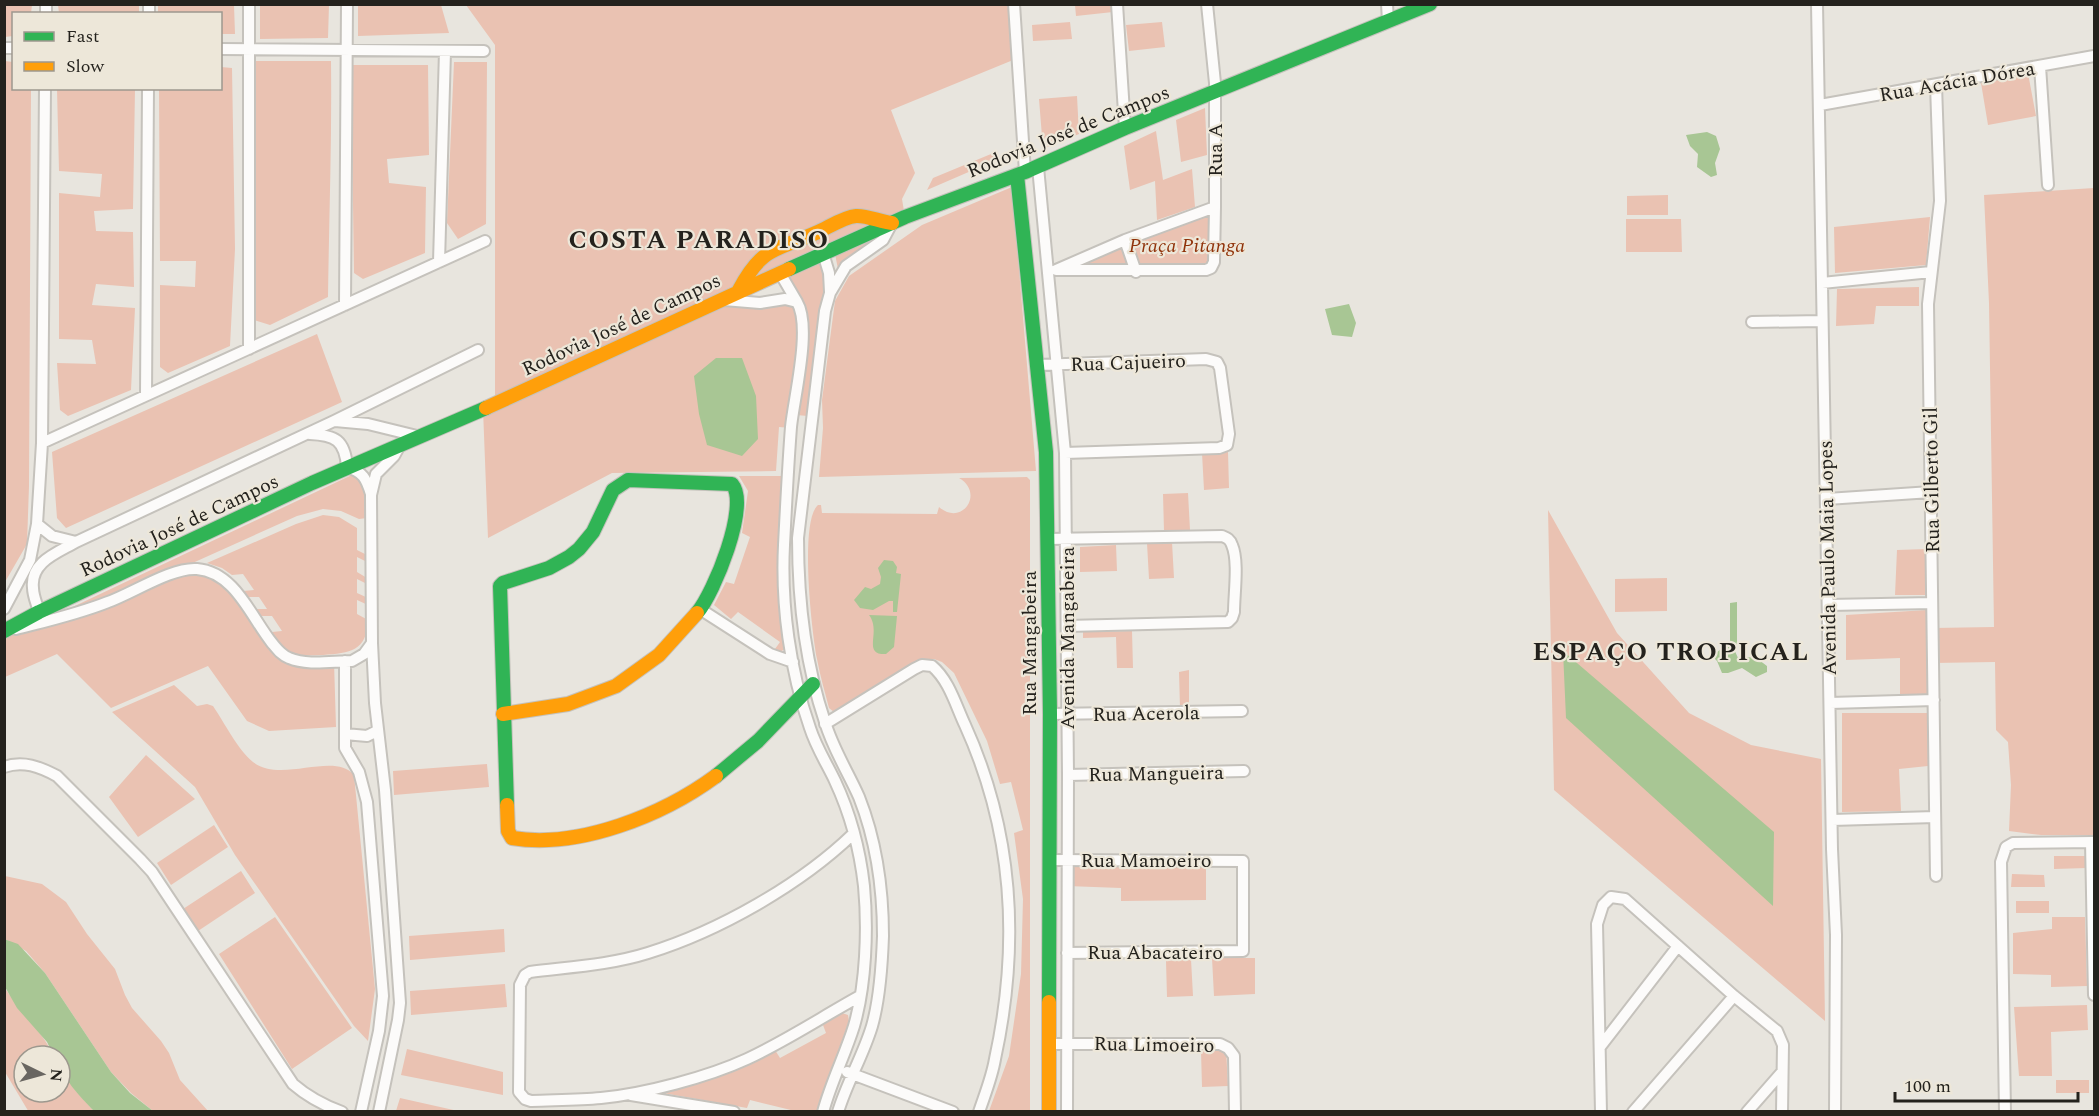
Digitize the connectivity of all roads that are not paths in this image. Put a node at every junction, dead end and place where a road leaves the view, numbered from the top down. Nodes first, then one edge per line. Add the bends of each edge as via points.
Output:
1 (249, 4) edge
2 (347, 4) edge
3 (1014, 4) edge
4 (1116, 4) edge
5 (1207, 4) edge
6 (1387, 4) edge
7 (1430, 4) edge
8 (1817, 4) edge
9 (1388, 21) junction
10 (222, 50) edge
11 (249, 50) junction
12 (346, 50) junction
13 (445, 51) junction
14 (484, 51) dead end
15 (2094, 56) edge
16 (2040, 66) junction
17 (1936, 85) junction
18 (45, 90) edge
19 (148, 90) edge
20 (1215, 92) junction
21 (1820, 105) junction
22 (1125, 128) junction
23 (1027, 171) junction
24 (2048, 185) dead end
25 (1215, 207) junction
26 (892, 223) junction
27 (805, 238) junction
28 (1125, 240) junction
29 (485, 241) dead end
30 (780, 246) junction
31 (823, 253) junction
32 (440, 262) junction
33 (1052, 271) junction
34 (1136, 272) junction
35 (1931, 272) junction
36 (780, 273) junction
37 (1822, 283) junction
38 (739, 291) junction
39 (830, 293) junction
40 (721, 300) junction
41 (797, 302) junction
42 (345, 305) junction
43 (1822, 321) junction
44 (1752, 322) dead end
45 (249, 349) junction
46 (478, 350) dead end
47 (1055, 364) junction
48 (1038, 365) junction
49 (146, 396) junction
50 (364, 406) junction
51 (793, 414) junction
52 (813, 414) junction
53 (334, 421) junction
54 (368, 424) junction
55 (306, 434) junction
56 (417, 436) junction
57 (42, 443) junction
58 (401, 443) junction
59 (1065, 453) junction
60 (347, 467) junction
61 (788, 484) junction
62 (806, 486) junction
63 (1931, 492) junction
64 (371, 495) junction
65 (1827, 499) junction
66 (38, 524) junction
67 (1048, 539) junction
68 (1067, 539) junction
69 (76, 542) junction
70 (30, 560) junction
71 (43, 561) junction
72 (1932, 603) junction
73 (1829, 605) junction
74 (4, 609) edge
75 (700, 609) junction
76 (39, 612) junction
77 (1067, 626) junction
78 (4, 632) edge
79 (372, 643) junction
80 (345, 661) junction
81 (793, 662) junction
82 (813, 684) junction
83 (801, 696) junction
84 (1934, 700) junction
85 (1830, 703) junction
86 (1242, 711) dead end
87 (503, 714) junction
88 (1050, 714) junction
89 (1068, 714) junction
90 (825, 724) junction
91 (377, 731) junction
92 (345, 734) junction
93 (4, 766) edge
94 (1244, 771) dead end
95 (1068, 775) junction
96 (1935, 817) junction
97 (1832, 820) junction
98 (853, 834) junction
99 (2093, 842) edge
100 (1050, 860) junction
101 (1067, 860) junction
102 (1936, 876) dead end
103 (882, 905) junction
104 (865, 910) junction
105 (1678, 946) junction
106 (1243, 951) joint
107 (1067, 952) junction
108 (2094, 995) edge
109 (860, 996) junction
110 (1734, 996) junction
111 (1068, 1043) junction
112 (1049, 1044) junction
113 (1600, 1047) junction
114 (837, 1070) junction
115 (1782, 1072) junction
116 (854, 1074) junction
117 (625, 1095) junction
118 (342, 1112) edge
119 (361, 1112) edge
120 (379, 1112) edge
121 (734, 1112) edge
122 (823, 1112) edge
123 (838, 1112) edge
124 (953, 1112) edge
125 (979, 1112) edge
126 (1049, 1112) edge
127 (1067, 1112) edge
128 (1235, 1112) edge
129 (1601, 1112) edge
130 (1634, 1112) edge
131 (1747, 1112) edge
132 (1782, 1112) edge
133 (1835, 1112) edge
134 (2005, 1112) edge

1 - 11 street
2 - 12 street
3 - 23 street, Avenida Mangabeira
4 - 22 street
5 - 20 street, Rua A
6 - 9 street
7 - 9 street, Rodovia José de Campos
8 - 21 street, Avenida Paulo Maia Lopes
9 - 20 street, Rodovia José de Campos
10 - 11 street
11 - 12 street
11 - 45 street
12 - 13 street
12 - 42 street
13 - 14 street
13 - 32 street
15 - 16 street, Rua Acácia Dórea
16 - 17 street, Rua Acácia Dórea
16 - 24 street
17 - 21 street, Rua Acácia Dórea
17 - 35 street, Rua Gilberto Gil via 1940,219
18 - 57 street
19 - 49 street
20 - 22 street, Rodovia José de Campos
20 - 25 street, Rua A
21 - 37 street, Avenida Paulo Maia Lopes
22 - 23 street, Rodovia José de Campos
23 - 26 street, Rodovia José de Campos
23 - 33 street, Avenida Mangabeira
23 - 48 street, Rua Mangabeira
25 - 28 street
25 - 34 street via 1211,268
26 - 27 street via 853,216
26 - 31 street, Rodovia José de Campos
26 - 39 street via 883,240 846,266
27 - 30 street
27 - 31 street
28 - 33 street
28 - 34 street
29 - 32 street
30 - 36 street via 776,259
30 - 38 street via 751,268
31 - 36 street, Rodovia José de Campos
31 - 39 street
32 - 42 street
33 - 34 street
33 - 47 street, Avenida Mangabeira
35 - 37 street
35 - 63 street, Rua Gilberto Gil
36 - 38 street, Rodovia José de Campos
36 - 41 street
37 - 43 street, Avenida Paulo Maia Lopes
38 - 40 street, Rodovia José de Campos
39 - 52 street
40 - 41 street
40 - 56 street, Rodovia José de Campos
41 - 51 street via 803,326
42 - 45 street
43 - 44 street
43 - 65 street, Avenida Paulo Maia Lopes
45 - 49 street
46 - 50 street
47 - 48 street, Rua Cajueiro
47 - 59 street, Avenida Mangabeira
47 - 59 street, Rua Cajueiro via 1206,359 1217,362 1229,434 1227,445 1219,448
48 - 67 street, Rua Mangabeira
49 - 57 street
50 - 53 street
50 - 54 street
51 - 52 street
51 - 61 street
52 - 62 street
53 - 54 street
53 - 55 street
54 - 56 street
55 - 60 street via 336,438 344,448
55 - 69 street
56 - 58 street, Rodovia José de Campos
57 - 66 street
58 - 60 street, Rodovia José de Campos
58 - 64 street via 376,474
59 - 68 street, Avenida Mangabeira
60 - 64 street via 366,477
60 - 76 street, Rodovia José de Campos
61 - 62 street
61 - 81 street via 784,587
62 - 82 street via 798,538 798,570
63 - 65 street
63 - 72 street, Rua Gilberto Gil
64 - 79 street
65 - 73 street, Avenida Paulo Maia Lopes
66 - 69 street via 52,536
66 - 70 street
67 - 68 street
67 - 88 street, Rua Mangabeira
68 - 77 street, Avenida Mangabeira
68 - 77 street via 1222,536 1232,543 1234,553 1234,612 1228,622
69 - 71 street
70 - 71 street
70 - 74 street
71 - 76 street via 34,576 33,588
72 - 73 street
72 - 84 street, Rua Gilberto Gil
73 - 85 street, Avenida Paulo Maia Lopes
75 - 81 street via 770,654
75 - 87 street via 659,654 616,686 568,704
75 - 87 street via 718,578 730,541 737,490 728,483 621,482 607,498 588,539 568,557 549,570 501,586
76 - 78 street, Rodovia José de Campos
77 - 89 street, Avenida Mangabeira
78 - 80 street via 111,602 180,570 194,568 213,572 227,582 281,654 306,662
79 - 80 street via 359,658
79 - 91 street
80 - 92 street
81 - 83 street
82 - 83 street
82 - 90 street
83 - 87 street via 747,752 709,782 666,807 615,828 563,839 516,839 510,835
83 - 98 street
84 - 85 street
84 - 96 street, Rua Gilberto Gil
85 - 97 street, Avenida Paulo Maia Lopes
86 - 89 street, Rua Acerola
88 - 89 street, Rua Acerola
88 - 100 street, Rua Mangabeira
89 - 95 street, Avenida Mangabeira
90 - 103 street via 865,816
90 - 125 street via 914,669 932,666 944,679 972,742 994,802 1006,861 1010,913 1006,999 995,1062
91 - 92 street via 368,736
91 - 120 street via 400,1004
92 - 119 street via 345,748 359,772 367,802 383,996
93 - 118 street via 32,765 57,776 140,859 293,1084 312,1099
94 - 95 street, Rua Mangueira
95 - 101 street, Avenida Mangabeira
96 - 97 street
96 - 102 street, Rua Gilberto Gil
97 - 133 street, Avenida Paulo Maia Lopes
98 - 104 street
98 - 117 street via 808,872 709,930 647,954 525,975 520,985 521,1096 531,1101
99 - 108 street
99 - 134 street via 2013,843 2006,847 2001,862
100 - 101 street, Rua Mamoeiro
100 - 112 street, Rua Mangabeira
101 - 106 street, Rua Mamoeiro via 1243,861
101 - 107 street, Avenida Mangabeira
103 - 104 street
103 - 116 street via 883,936 872,1026
104 - 109 street
105 - 110 street
105 - 113 street
105 - 113 street via 1625,898 1611,897 1603,905 1597,924
106 - 107 street, Rua Abacateiro
107 - 111 street, Avenida Mangabeira
109 - 114 street via 854,1026
109 - 117 street via 746,1059
110 - 115 street via 1782,1038
110 - 130 street
111 - 112 street, Rua Limoeiro
111 - 127 street, Avenida Mangabeira
111 - 128 street, Rua Limoeiro via 1220,1044 1234,1056
112 - 126 street, Rua Mangabeira
113 - 129 street
114 - 116 street
114 - 122 street
115 - 131 street
115 - 132 street
116 - 123 street
116 - 124 street
117 - 121 street

